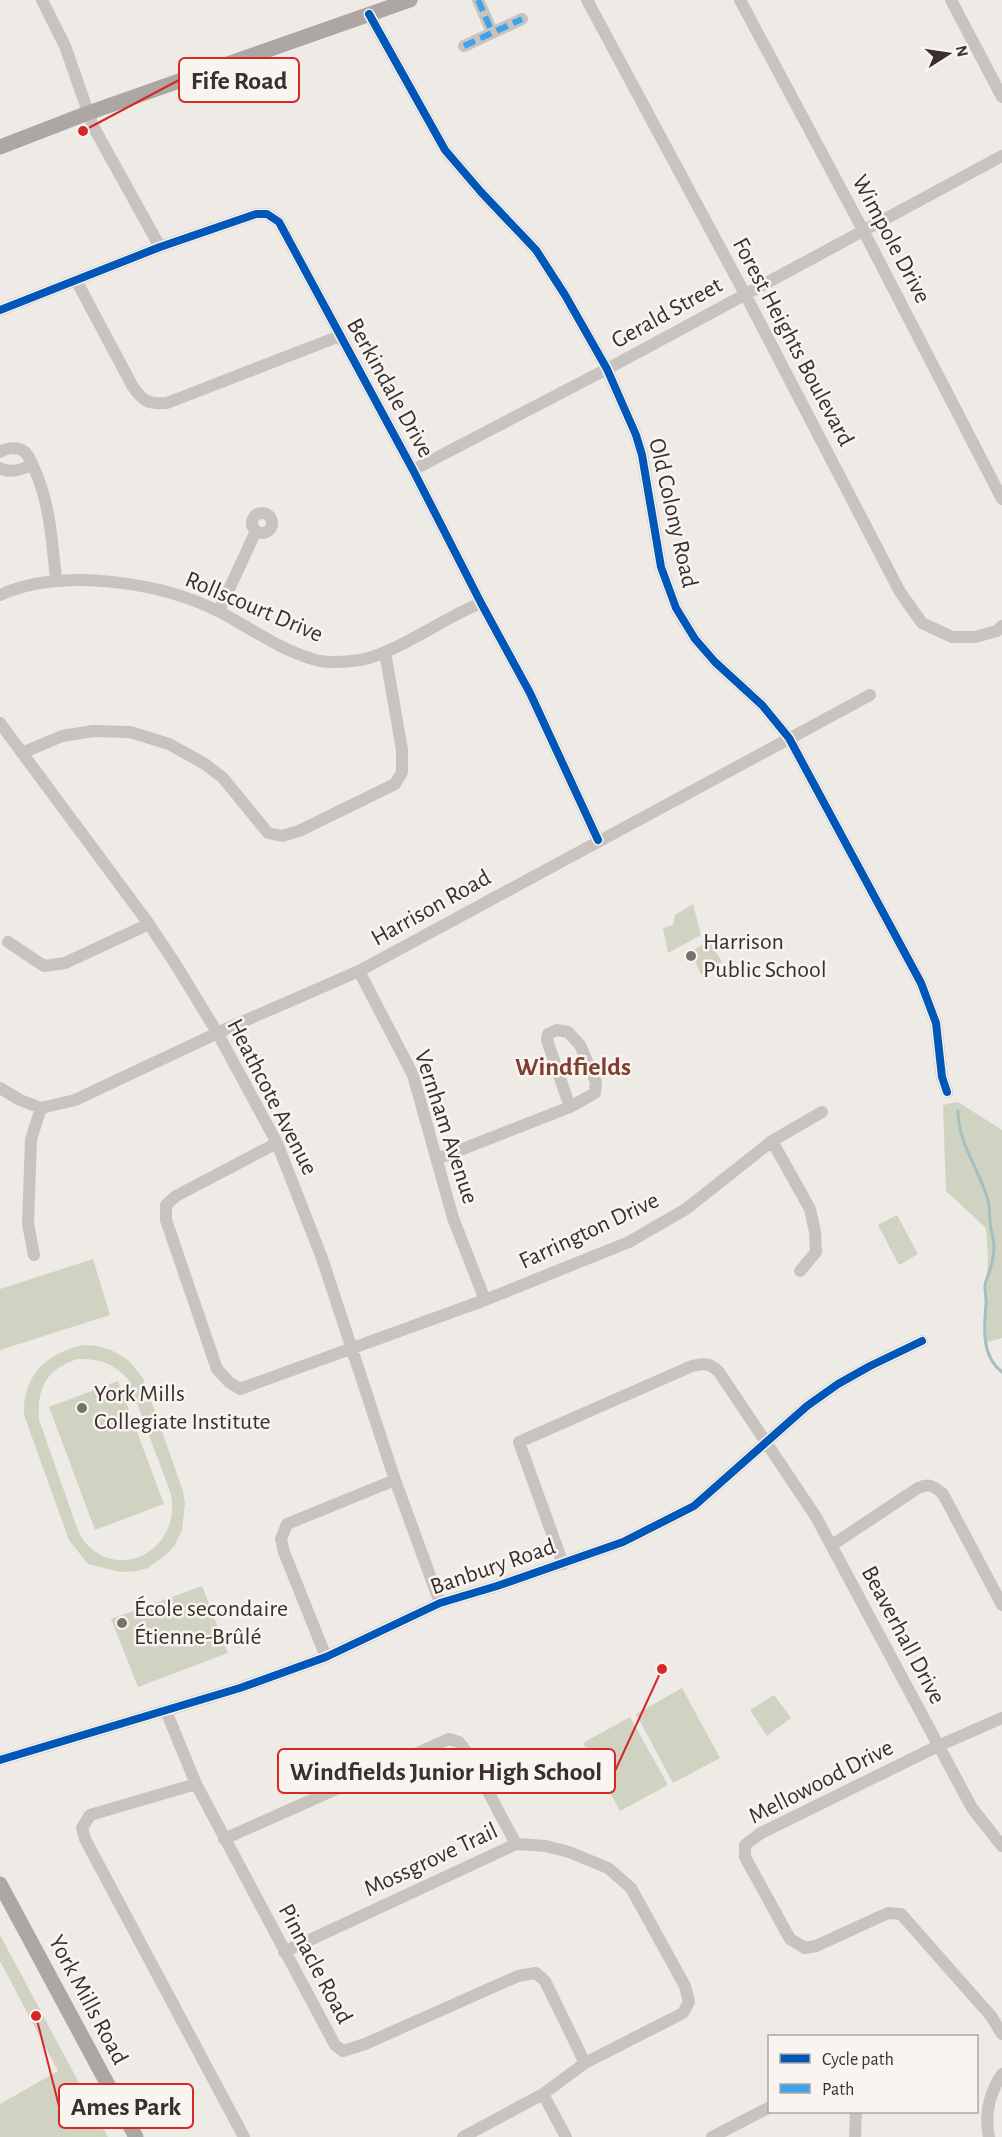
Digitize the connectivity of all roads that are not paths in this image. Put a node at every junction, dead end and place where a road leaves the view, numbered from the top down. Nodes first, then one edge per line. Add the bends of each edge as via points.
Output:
1 (42, 0) edge
2 (410, 0) edge
3 (478, 0) edge
4 (587, 0) edge
5 (740, 0) edge
6 (951, 0) edge
7 (369, 14) junction
8 (522, 20) dead end
9 (492, 32) junction
10 (464, 46) dead end
11 (1002, 97) edge
12 (88, 114) junction
13 (0, 147) edge
14 (1002, 156) edge
15 (863, 230) junction
16 (160, 247) junction
17 (76, 280) junction
18 (745, 294) junction
19 (0, 310) edge
20 (340, 336) junction
21 (607, 369) junction
22 (0, 452) edge
23 (32, 465) junction
24 (0, 468) edge
25 (413, 470) junction
26 (1002, 499) edge
27 (256, 531) dead end
28 (56, 580) junction
29 (0, 595) edge
30 (481, 603) junction
31 (219, 611) junction
32 (1000, 632) edge
33 (385, 652) junction
34 (870, 695) dead end
35 (0, 723) edge
36 (789, 738) junction
37 (22, 753) junction
38 (598, 840) junction
39 (149, 924) junction
40 (8, 942) dead end
41 (359, 971) junction
42 (218, 1034) junction
43 (0, 1088) edge
44 (946, 1092) dead end
45 (570, 1107) junction
46 (40, 1108) junction
47 (822, 1112) dead end
48 (772, 1141) junction
49 (277, 1143) junction
50 (437, 1159) junction
51 (34, 1256) dead end
52 (800, 1271) dead end
53 (485, 1300) junction
54 (922, 1341) dead end
55 (351, 1348) junction
56 (766, 1443) junction
57 (395, 1480) junction
58 (832, 1545) junction
59 (563, 1564) junction
60 (440, 1603) junction
61 (1002, 1605) edge
62 (326, 1657) junction
63 (166, 1711) junction
64 (1002, 1718) edge
65 (938, 1746) junction
66 (0, 1760) edge
67 (196, 1784) junction
68 (224, 1839) junction
69 (516, 1844) junction
70 (1002, 1846) edge
71 (0, 1884) edge
72 (284, 1952) junction
73 (1002, 2034) edge
74 (585, 2063) junction
75 (1002, 2074) edge
76 (543, 2094) junction
77 (768, 2107) edge
78 (856, 2113) edge
79 (136, 2137) edge
80 (244, 2137) edge
81 (463, 2137) edge
82 (566, 2137) edge
83 (712, 2137) edge
84 (855, 2137) edge
85 (989, 2137) edge

1 - 12 street via 65,46
2 - 7 main road
3 - 9 street
4 - 18 street, Forest Heights Boulevard
5 - 15 street, Wimpole Drive
6 - 11 street
7 - 12 main road
7 - 21 street, Old Colony Road via 445,150 536,250
8 - 9 street
9 - 10 street
12 - 13 main road
12 - 16 street
14 - 15 street, Gerald Street
15 - 18 street, Gerald Street
15 - 26 street, Wimpole Drive
16 - 17 street, Berkindale Drive
16 - 20 street, Berkindale Drive via 256,214 267,214 279,222
17 - 19 street, Berkindale Drive
17 - 20 street via 133,387 152,404 167,403
18 - 21 street, Gerald Street
18 - 32 street, Forest Heights Boulevard via 900,592 922,623 952,637
20 - 25 street, Berkindale Drive
21 - 25 street, Gerald Street
21 - 36 street, Old Colony Road via 642,455 661,567 676,608 695,639 762,705
22 - 23 street via 21,450
23 - 24 street via 12,471
23 - 28 street via 44,494
25 - 30 street, Berkindale Drive
27 - 31 street
28 - 29 street, Rollscourt Drive
28 - 31 street, Rollscourt Drive via 137,585
30 - 33 street, Rollscourt Drive
30 - 38 street, Berkindale Drive via 530,693
31 - 33 street, Rollscourt Drive via 317,661 355,661
33 - 37 street via 402,750 402,772 395,784 282,836 268,833 223,778 169,744 130,732 93,731 62,736
34 - 36 street, Harrison Road
35 - 37 street, Heathcote Avenue
36 - 38 street, Harrison Road
36 - 44 street, Old Colony Road via 921,983 936,1023
37 - 39 street, Heathcote Avenue
38 - 41 street, Harrison Road
39 - 40 street via 65,963 44,966
39 - 42 street, Heathcote Avenue
41 - 42 street, Harrison Road
41 - 50 street, Vernham Avenue via 413,1075
42 - 46 street, Harrison Road via 75,1100
42 - 49 street, Heathcote Avenue
43 - 46 street
45 - 45 street via 548,1040 548,1034 556,1030 568,1032 580,1045 596,1082 595,1093
45 - 50 street
46 - 51 street via 32,1139 28,1224
47 - 48 street, Farrington Drive
48 - 52 street via 810,1209 816,1252
48 - 53 street, Farrington Drive via 686,1209 629,1242
49 - 55 street, Heathcote Avenue via 322,1258
49 - 55 street, Farrington Drive via 166,1205 166,1220 217,1370 240,1389
50 - 53 street, Vernham Avenue via 453,1218
53 - 55 street, Farrington Drive
54 - 56 street, Banbury Road via 838,1384
55 - 57 street, Heathcote Avenue
56 - 58 street, Beaverhall Drive
56 - 59 street, Banbury Road via 694,1506 623,1542
56 - 59 street, Beaverhall Drive via 719,1372 703,1363 519,1442
57 - 60 street, Heathcote Avenue
57 - 62 street via 287,1524 281,1539
58 - 61 street via 918,1488 927,1484 936,1487
58 - 65 street, Beaverhall Drive
59 - 60 street, Banbury Road
60 - 62 street, Banbury Road
62 - 63 street, Banbury Road
63 - 66 street, Banbury Road
63 - 67 street, Pinnacle Road
64 - 65 street
65 - 70 street, Beaverhall Drive via 972,1808
65 - 73 street, Mellowood Drive via 761,1833 745,1845 745,1857 790,1939 805,1948 816,1946 888,1913 901,1914 991,2016
67 - 68 street, Pinnacle Road
67 - 80 street via 90,1815 82,1828
68 - 69 street via 449,1739 459,1742 468,1754
68 - 72 street, Pinnacle Road
69 - 72 street, Mossgrove Trail
69 - 74 street, Mossgrove Trail via 569,1852 608,1868 631,1888 685,1986 689,2002 682,2013
71 - 79 main road, York Mills Road
72 - 74 street, Pinnacle Road via 335,2045 343,2051 518,1976 536,1974 545,1981
74 - 76 street, Mossgrove Trail
75 - 85 street via 987,2107
76 - 81 street, Mossgrove Trail
76 - 82 street
77 - 83 street
78 - 84 street

